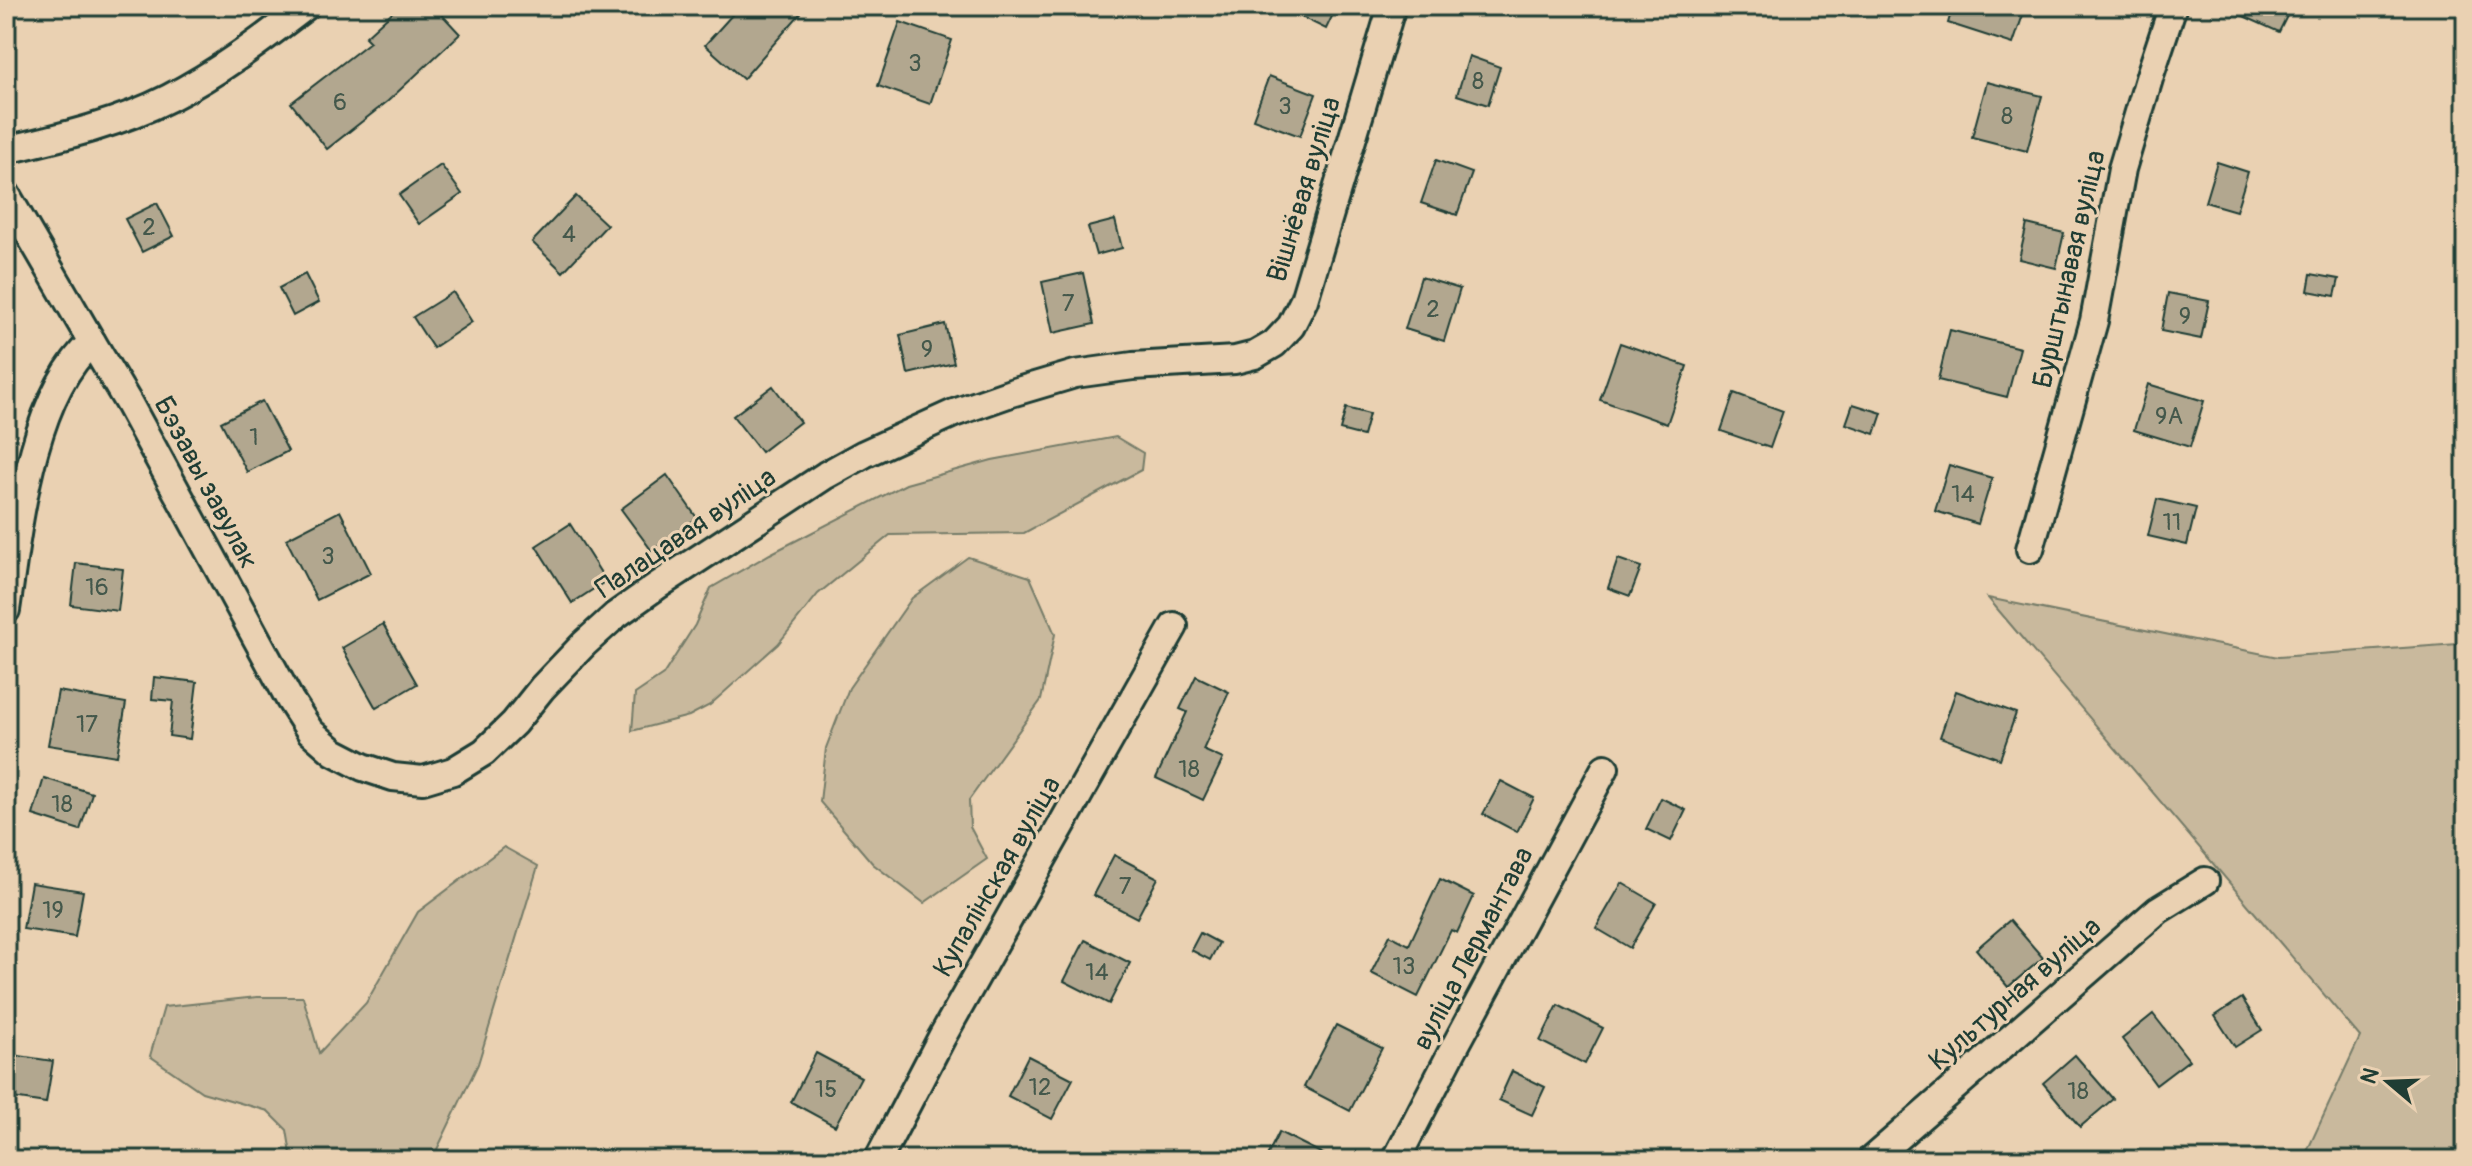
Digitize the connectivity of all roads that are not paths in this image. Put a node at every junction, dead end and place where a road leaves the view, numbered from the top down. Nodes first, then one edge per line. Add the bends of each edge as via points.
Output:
1 (306, 6) edge
2 (1392, 6) edge
3 (2173, 6) edge
4 (6, 150) edge
5 (6, 194) edge
6 (92, 342) junction
7 (1235, 360) joint
8 (2030, 549) dead end
9 (6, 610) edge
10 (1174, 626) dead end
11 (264, 653) joint
12 (1605, 768) dead end
13 (2205, 881) dead end
14 (878, 1160) edge
15 (1396, 1160) edge
16 (1871, 1160) edge

1 - 4 street via 168,98 122,118
2 - 7 street, Вішнёвая вуліца via 1304,300 1274,344
3 - 8 street, Бурштынавая вуліца via 2122,169 2094,321
5 - 6 street, Бэзавы завулак
6 - 9 street via 62,377 43,427 27,485
6 - 11 street, Бэзавы завулак
7 - 11 street, Палацавая вуліца via 1075,374 954,413 864,454 616,615 484,752 453,771 423,780 393,777 334,752 310,731
10 - 14 street, Купалінская вуліца
12 - 15 street, вуліца Лермантава
13 - 16 street, Культурная вуліца via 2158,910

